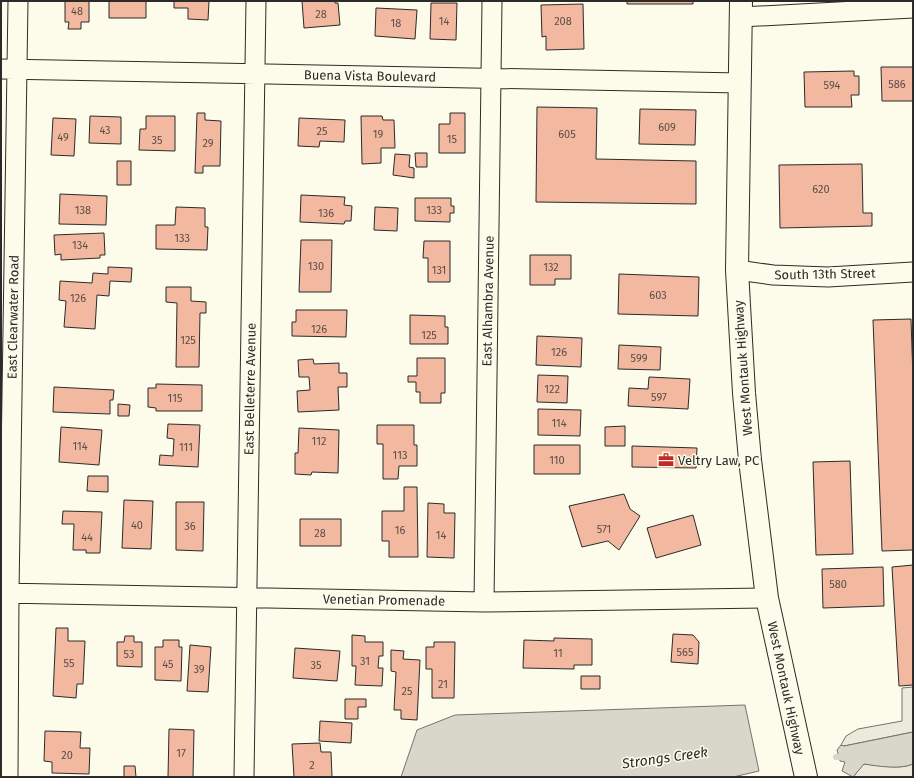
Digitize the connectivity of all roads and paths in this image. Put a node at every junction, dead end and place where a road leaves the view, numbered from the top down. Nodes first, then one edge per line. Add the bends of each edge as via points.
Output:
1 (18, 1) edge
2 (256, 1) edge
3 (492, 1) edge
4 (913, 8) edge
5 (741, 9) edge
6 (9, 70) edge
7 (255, 74) junction
8 (491, 78) junction
9 (740, 83) junction
10 (738, 270) junction
11 (913, 272) edge
12 (5, 593) edge
13 (246, 598) junction
14 (767, 598) junction
15 (484, 602) junction
16 (8, 777) edge
17 (244, 777) edge
18 (806, 777) edge

1 - 6 street, East Clearwater Road
2 - 7 street, East Belleterre Avenue
3 - 8 street, East Alhambra Avenue
4 - 5 street
5 - 9 main road, West Montauk Highway
6 - 7 street, Buena Vista Boulevard
6 - 12 street, East Clearwater Road
7 - 8 street, Buena Vista Boulevard
7 - 13 street, East Belleterre Avenue
8 - 9 street, Buena Vista Boulevard
8 - 15 street, East Alhambra Avenue
9 - 10 main road, West Montauk Highway
10 - 11 street, South 13th Street via 773,275 828,277
10 - 14 main road, West Montauk Highway via 744,394
12 - 13 street, Venetian Promenade
12 - 16 street, East Clearwater Road
13 - 15 street, Venetian Promenade
13 - 17 street, East Belleterre Avenue
14 - 15 street, Venetian Promenade
14 - 18 main road, West Montauk Highway

